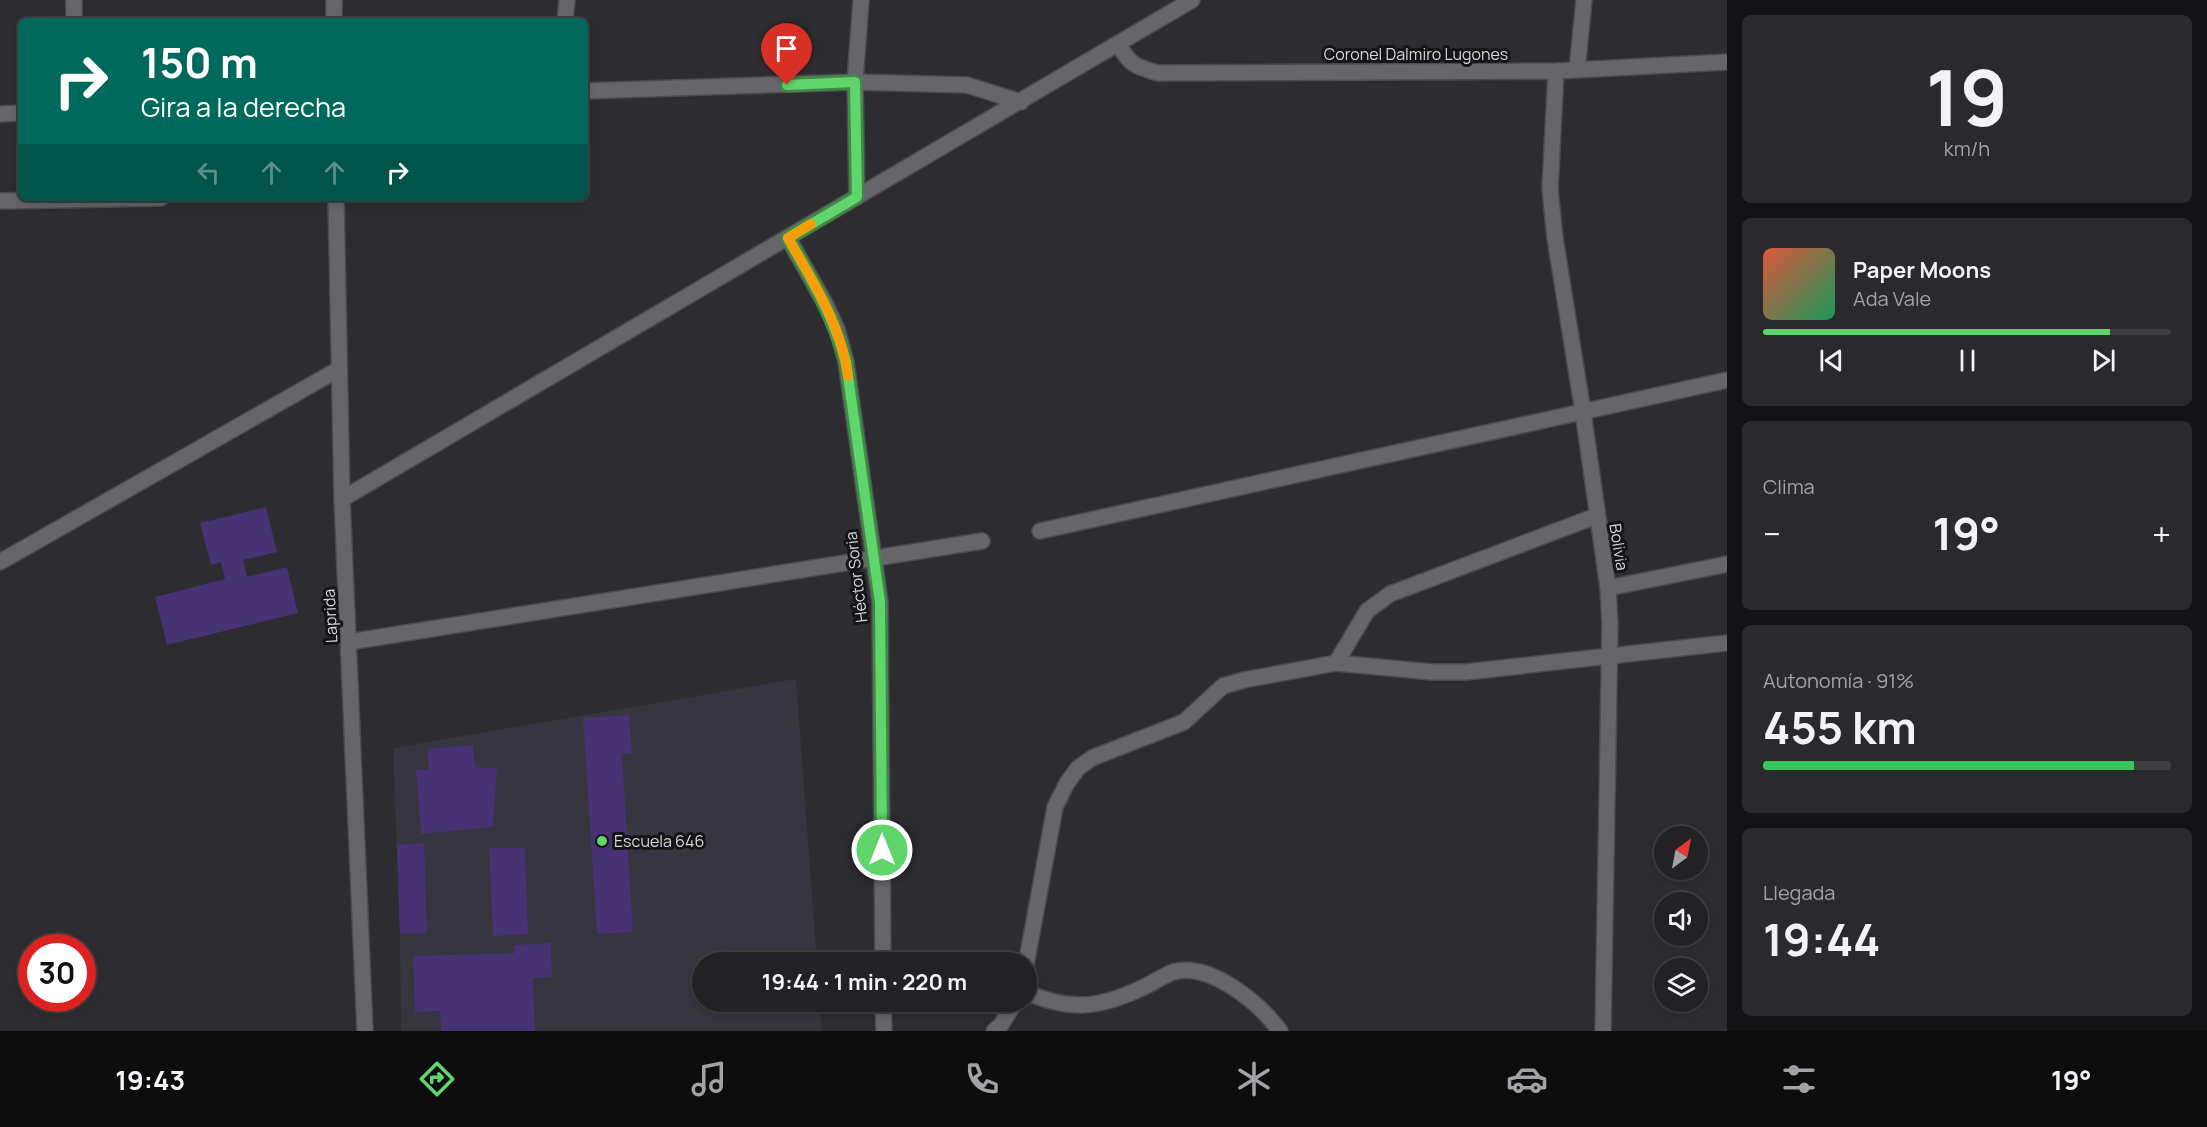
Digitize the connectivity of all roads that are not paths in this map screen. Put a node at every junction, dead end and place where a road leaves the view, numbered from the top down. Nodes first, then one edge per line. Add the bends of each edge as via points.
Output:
1 (74, 0) edge
2 (334, 0) edge
3 (567, 0) edge
4 (861, 0) edge
5 (1192, 0) edge
6 (1584, 0) edge
7 (75, 18) edge
8 (334, 18) edge
9 (565, 18) edge
10 (1118, 44) junction
11 (1727, 62) edge
12 (1577, 70) junction
13 (1556, 71) junction
14 (855, 82) junction
15 (588, 91) edge
16 (1021, 102) junction
17 (18, 113) edge
18 (0, 114) edge
19 (857, 197) junction
20 (0, 201) edge
21 (18, 201) edge
22 (336, 201) edge
23 (788, 238) junction
24 (339, 369) junction
25 (1727, 380) edge
26 (1583, 412) junction
27 (342, 499) junction
28 (1596, 516) junction
29 (1040, 531) dead end
30 (982, 541) dead end
31 (875, 560) junction
32 (0, 562) edge
33 (1727, 564) edge
34 (1608, 588) junction
35 (349, 642) junction
36 (1727, 643) edge
37 (1608, 657) junction
38 (1336, 663) junction
39 (883, 952) edge
40 (1028, 952) edge
41 (1037, 996) edge
42 (883, 1012) edge
43 (1008, 1012) edge
44 (365, 1031) edge
45 (884, 1031) edge
46 (994, 1031) edge
47 (1280, 1031) edge
48 (1603, 1031) edge

1 - 7 street
2 - 8 street
3 - 9 street
4 - 14 street
5 - 10 street
6 - 12 street
10 - 13 street, Coronel Dalmiro Lugones via 1137,67 1158,73
10 - 16 street
11 - 12 street, Coronel Dalmiro Lugones
12 - 13 street, Coronel Dalmiro Lugones
13 - 26 street, Bolivia via 1550,189
14 - 15 street
14 - 16 street via 967,85
14 - 19 street
16 - 19 street
17 - 18 street
19 - 23 street
20 - 21 street
22 - 24 street, Laprida
23 - 27 street
23 - 31 street, Héctor Soria via 826,305 846,362
24 - 27 street, Laprida
24 - 32 street
25 - 26 street
26 - 28 street, Bolivia
26 - 29 street
27 - 35 street, Laprida
28 - 34 street, Bolivia
28 - 38 street via 1390,594 1367,611
30 - 31 street
31 - 35 street
31 - 39 street, Héctor Soria via 880,602
33 - 34 street
34 - 37 street, Bolivia
35 - 44 street, Laprida
36 - 37 street
37 - 38 street via 1466,672
37 - 48 street, Bolivia
38 - 40 street via 1222,686 1184,722 1092,758 1078,768 1055,807
41 - 47 street via 1058,1005 1103,1002 1174,972 1189,970 1220,980 1259,1005
42 - 45 street
43 - 46 street

